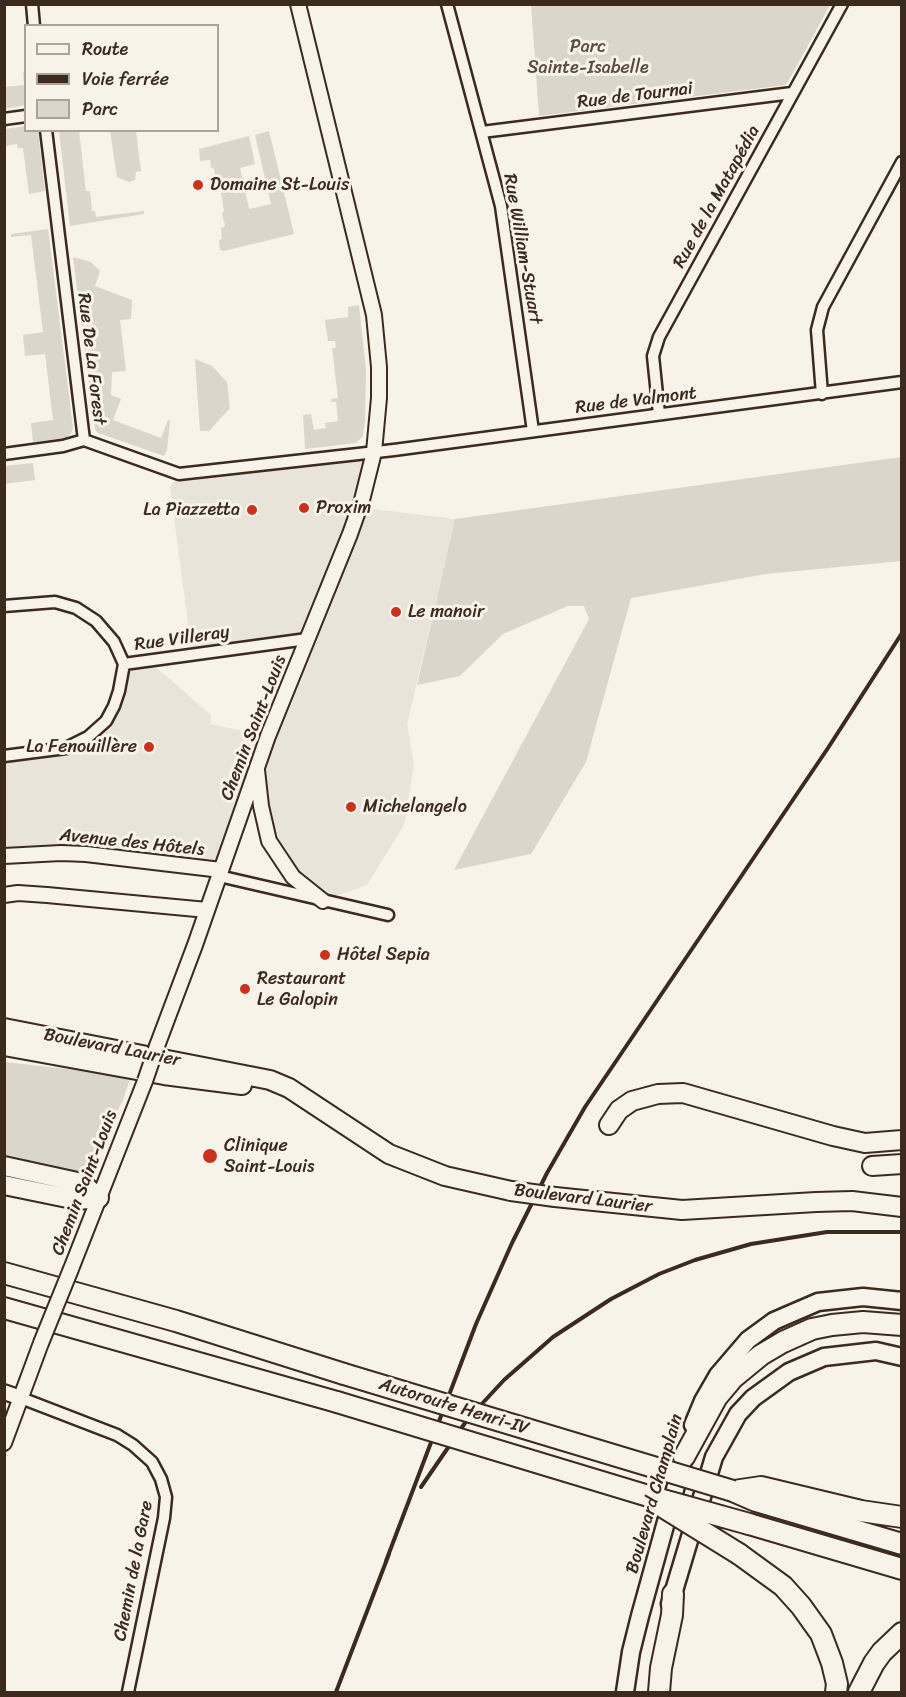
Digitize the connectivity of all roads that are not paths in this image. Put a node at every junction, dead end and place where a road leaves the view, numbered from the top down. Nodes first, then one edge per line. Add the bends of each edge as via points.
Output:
1 (32, 4) edge
2 (298, 4) edge
3 (447, 4) edge
4 (842, 4) edge
5 (34, 24) edge
6 (792, 93) junction
7 (24, 116) edge
8 (4, 119) edge
9 (46, 132) edge
10 (482, 132) junction
11 (902, 162) edge
12 (902, 382) edge
13 (822, 394) junction
14 (659, 414) junction
15 (533, 431) junction
16 (84, 440) junction
17 (374, 452) junction
18 (4, 454) edge
19 (4, 606) edge
20 (307, 639) junction
21 (124, 664) junction
22 (4, 756) edge
23 (257, 765) junction
24 (4, 856) edge
25 (220, 873) junction
26 (4, 895) edge
27 (323, 901) junction
28 (207, 910) junction
29 (388, 915) dead end
30 (4, 1028) edge
31 (4, 1046) edge
32 (289, 1088) junction
33 (609, 1125) dead end
34 (902, 1140) edge
35 (902, 1164) edge
36 (4, 1166) edge
37 (872, 1166) dead end
38 (4, 1185) edge
39 (99, 1198) junction
40 (902, 1207) edge
41 (8, 1273) edge
42 (902, 1301) edge
43 (4, 1308) edge
44 (4, 1314) edge
45 (29, 1316) junction
46 (902, 1325) edge
47 (902, 1357) edge
48 (4, 1392) edge
49 (21, 1398) junction
50 (4, 1443) edge
51 (684, 1457) junction
52 (758, 1494) junction
53 (645, 1495) junction
54 (902, 1517) edge
55 (902, 1544) edge
56 (902, 1569) edge
57 (672, 1594) junction
58 (902, 1633) edge
59 (128, 1692) edge
60 (625, 1692) edge
61 (652, 1692) edge
62 (659, 1692) edge
63 (836, 1692) edge
64 (859, 1692) edge

1 - 5 street
2 - 17 street, Chemin Saint-Louis via 374,315 379,367
3 - 10 street, Rue William-Stuart
4 - 6 street, Rue de la Matapédia
6 - 10 street, Rue de Tournai
6 - 14 street, Rue de la Matapédia via 659,336 653,356
7 - 8 street
9 - 16 street, Rue De La Forest
10 - 15 street, Rue William-Stuart via 501,206
11 - 13 street via 823,307 817,330
12 - 13 street, Rue de Valmont
13 - 14 street, Rue de Valmont
14 - 15 street, Rue de Valmont
15 - 17 street, Rue de Valmont
16 - 17 street, Rue De La Forest via 179,474
16 - 18 street
17 - 20 street, Chemin Saint-Louis via 350,534
19 - 21 street via 55,602 76,608 96,621 114,642
20 - 21 street, Rue Villeray
20 - 23 street, Chemin Saint-Louis
21 - 22 street, Rue Villeray via 114,706 88,737 66,748
23 - 25 street, Chemin Saint-Louis
23 - 27 street via 269,842 293,877
24 - 25 street, Avenue des Hôtels via 86,854
25 - 27 street, Avenue des Hôtels
25 - 28 street, Chemin Saint-Louis
26 - 28 street via 46,895
27 - 29 street, Avenue des Hôtels
28 - 39 street, Chemin Saint-Louis, bridge
30 - 32 highway, Boulevard Laurier via 259,1077
31 - 32 highway, Boulevard Laurier via 164,1075
32 - 40 highway, Boulevard Laurier, bridge via 389,1154 445,1176 511,1191 682,1210 825,1201
33 - 34 highway via 619,1110 632,1101 683,1093 865,1143
35 - 37 highway
36 - 39 highway via 82,1183
38 - 39 highway via 76,1200
39 - 49 street, Chemin Saint-Louis, bridge
41 - 52 highway, Autoroute Henri-IV, bridge via 733,1491
42 - 51 main road, Boulevard Champlain via 863,1297 818,1302 774,1321 748,1340 718,1375 703,1401
43 - 45 highway, Autoroute Henri-IV
44 - 45 highway
45 - 53 highway, Autoroute Henri-IV, bridge via 337,1402
46 - 51 highway via 863,1323 812,1329 760,1355 717,1397
47 - 57 main road via 876,1351 824,1357 789,1372 753,1398 738,1414 714,1456
48 - 49 street
49 - 50 street, Chemin Saint-Louis
49 - 59 street, Chemin de la Gare via 117,1435 152,1462 161,1479 166,1497 164,1518
51 - 60 main road, Boulevard Champlain via 640,1616
52 - 54 highway
52 - 55 highway, Autoroute Henri-IV
53 - 56 highway, Autoroute Henri-IV, bridge
53 - 63 highway, bridge via 783,1586 821,1634 832,1663
57 - 61 main road via 658,1645
57 - 62 highway
58 - 64 highway via 882,1652

